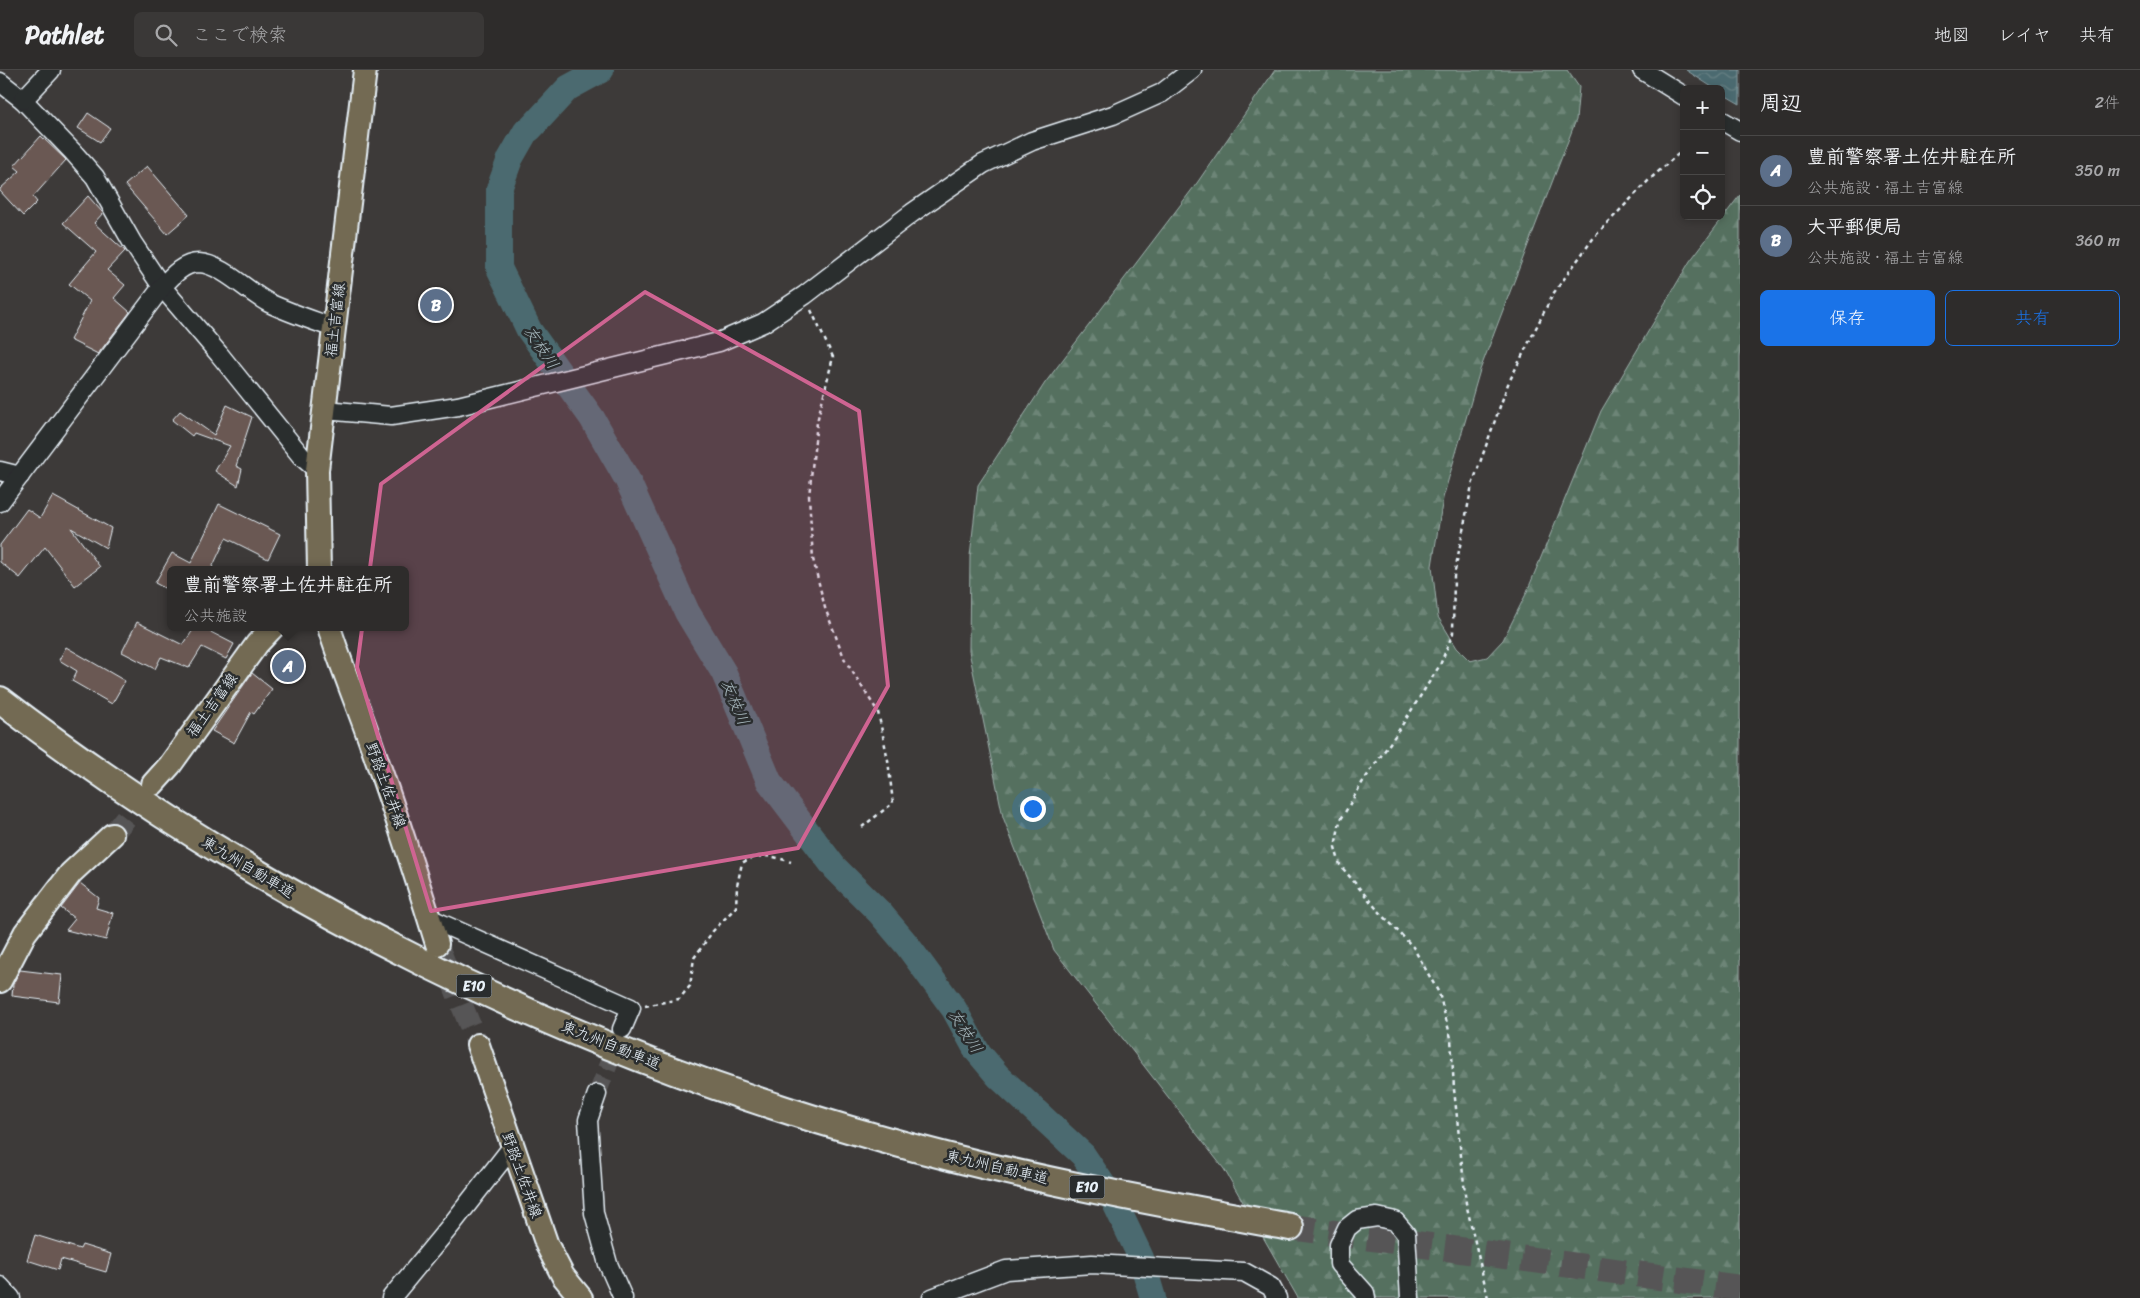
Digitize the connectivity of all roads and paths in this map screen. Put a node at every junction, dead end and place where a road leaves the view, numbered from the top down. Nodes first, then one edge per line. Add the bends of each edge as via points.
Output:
1 (51, 70) edge
2 (365, 70) edge
3 (1192, 70) edge
4 (1642, 70) edge
5 (0, 82) edge
6 (1680, 94) edge
7 (23, 100) junction
8 (1725, 122) edge
9 (1740, 131) edge
10 (1680, 153) edge
11 (162, 287) junction
12 (805, 294) junction
13 (334, 328) junction
14 (325, 410) junction
15 (317, 470) junction
16 (0, 471) edge
17 (20, 476) junction
18 (0, 502) edge
19 (319, 566) edge
20 (269, 631) edge
21 (330, 631) edge
22 (0, 700) edge
23 (153, 784) tunnel mouth
24 (862, 827) dead end
25 (112, 835) tunnel mouth
26 (791, 862) dead end
27 (429, 918) junction
28 (438, 944) tunnel mouth
29 (1, 978) edge
30 (631, 1008) junction
31 (622, 1029) tunnel mouth
32 (478, 1045) tunnel mouth
33 (597, 1094) tunnel mouth
34 (512, 1146) junction
35 (1290, 1227) tunnel mouth
36 (0, 1286) edge
37 (11, 1298) edge
38 (391, 1298) edge
39 (581, 1298) edge
40 (623, 1298) edge
41 (932, 1298) edge
42 (1277, 1298) edge
43 (1366, 1298) edge
44 (1410, 1298) edge
45 (1488, 1298) edge

1 - 7 street
2 - 13 main road, 福土吉富線
3 - 12 street via 1162,93 1113,115 1032,141 984,164 912,213
4 - 6 street
5 - 7 street
7 - 11 street via 95,177
8 - 9 street
10 - 45 path via 1595,236 1553,294 1508,384 1472,485 1454,576 1453,633 1440,665 1340,821 1335,847 1340,865 1413,947 1439,993 1451,1038 1466,1204
11 - 13 street via 175,272 200,263 215,267 268,302
11 - 15 street via 302,457
11 - 17 street
12 - 14 street via 762,323 719,342 458,406 392,416
12 - 24 path via 832,357 817,422 809,496 813,559 825,608 845,660 878,712 893,803
13 - 14 main road, 福土吉富線
14 - 15 main road, 福土吉富線
15 - 19 main road, 福土吉富線
16 - 17 street
17 - 18 street
20 - 23 main road, 福土吉富線
21 - 27 main road, 野路土佐井線 via 407,844
22 - 35 highway, 東九州自動車道 / E10 via 105,776 281,887 392,948 492,995 645,1059 761,1101 882,1139 997,1168
25 - 29 main road via 71,873 25,932
26 - 30 path via 769,855 752,857 742,863 736,907 694,958 690,986 679,999
27 - 28 main road, 野路土佐井線
27 - 30 street
30 - 31 street
32 - 34 main road, 野路土佐井線
33 - 40 street via 588,1120 594,1213 608,1264
34 - 38 street
34 - 39 main road, 野路土佐井線 via 547,1245 563,1276
36 - 37 street
41 - 42 street via 1006,1270 1092,1264 1244,1272 1271,1287
43 - 44 street via 1366,1293 1339,1264 1339,1245 1347,1228 1357,1220 1377,1217 1395,1221 1406,1234

